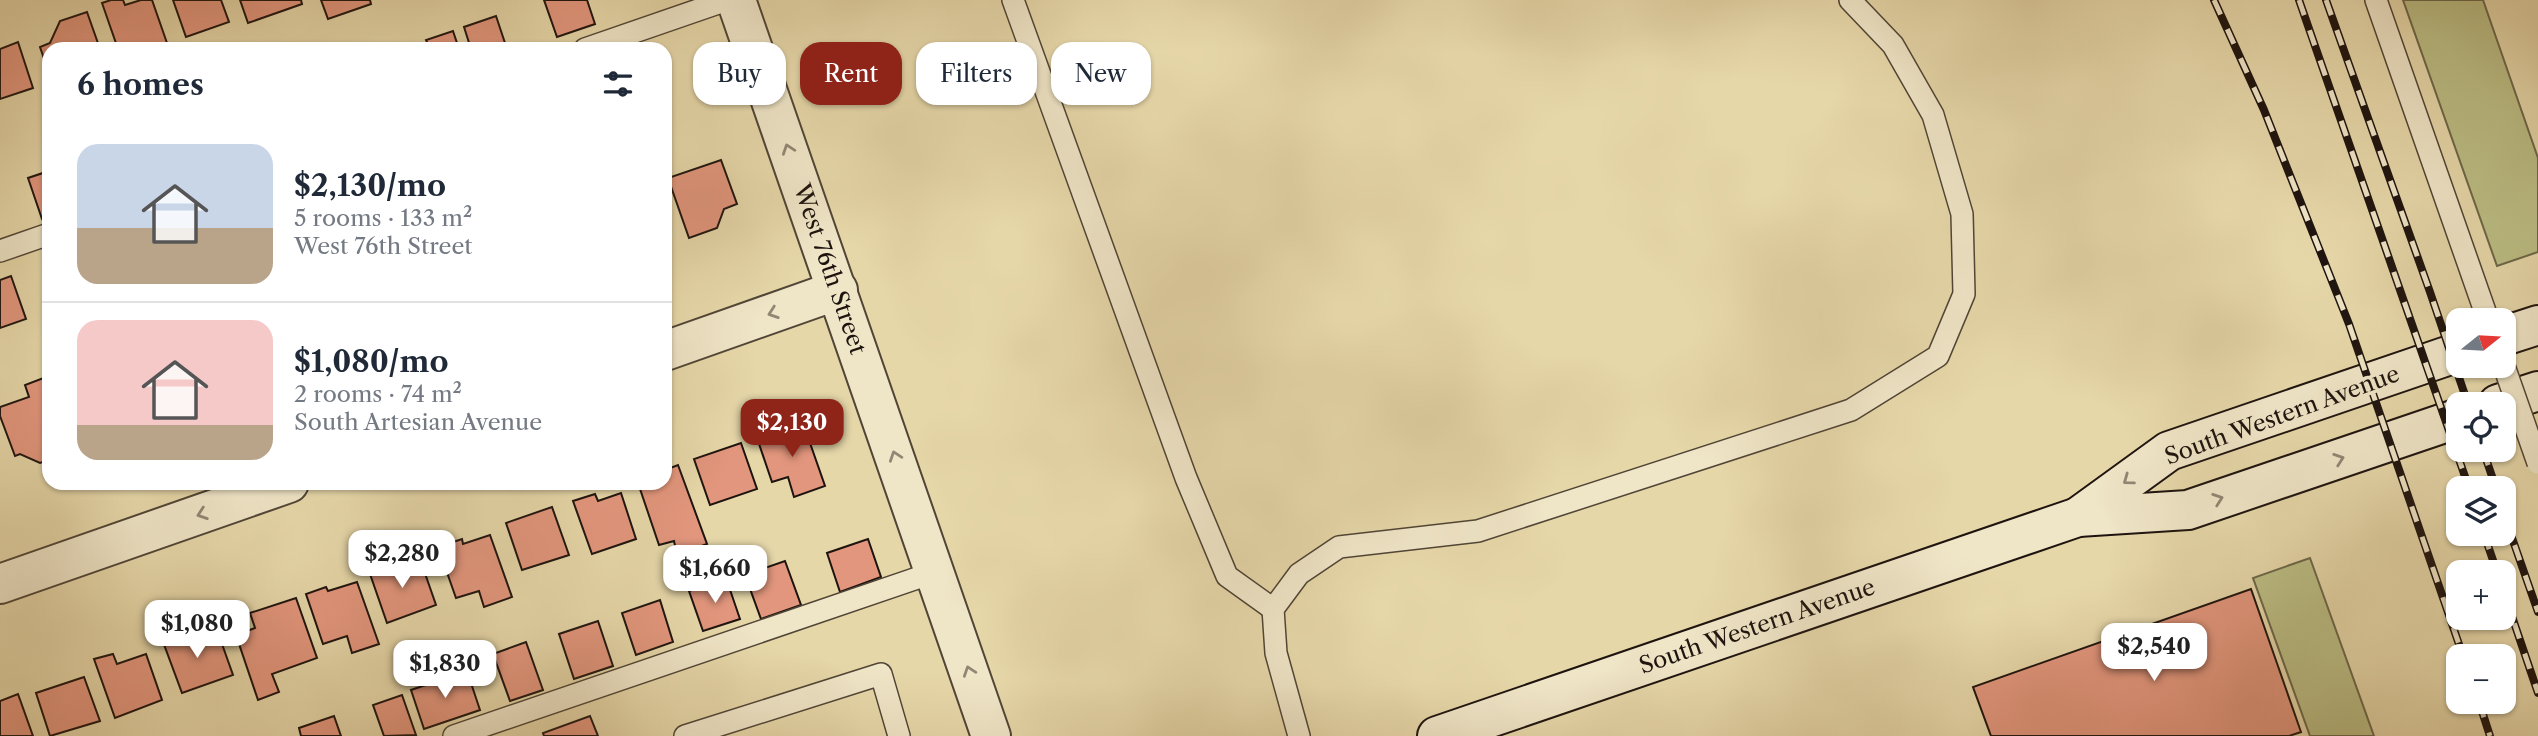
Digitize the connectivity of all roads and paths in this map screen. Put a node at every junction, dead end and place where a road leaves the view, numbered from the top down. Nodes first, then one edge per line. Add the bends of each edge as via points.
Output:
1 (727, 0) edge
2 (736, 0) edge
3 (1013, 0) edge
4 (1850, 0) edge
5 (2376, 0) edge
6 (605, 42) edge
7 (42, 236) edge
8 (0, 251) edge
9 (838, 290) junction
10 (2484, 308) edge
11 (2538, 325) edge
12 (2516, 332) edge
13 (672, 349) edge
14 (2446, 356) edge
15 (2508, 378) edge
16 (2538, 391) edge
17 (2516, 398) edge
18 (2446, 422) edge
19 (2538, 464) edge
20 (269, 490) edge
21 (2078, 517) junction
22 (935, 572) junction
23 (0, 584) edge
24 (1273, 608) junction
25 (454, 736) edge
26 (685, 736) edge
27 (899, 736) edge
28 (991, 736) edge
29 (1299, 736) edge
30 (1437, 736) edge

1 - 6 lane
9 -> 2 main road, West 76th Street
3 - 24 lane via 1186,478 1227,576
4 - 24 lane via 1893,45 1933,114 1962,214 1964,294 1938,356 1851,410 1478,531 1339,547 1299,574
5 - 10 lane
7 - 8 lane
9 -> 13 main road
22 -> 9 main road, West 76th Street
11 - 12 main road
14 -> 21 main road, South Western Avenue via 2169,450
15 - 19 lane, bridge
16 - 17 main road
21 -> 18 main road, South Western Avenue via 2188,510
20 -> 23 main road
21 - 30 main road, South Western Avenue
22 - 25 lane
28 -> 22 main road, West 76th Street
24 - 29 lane via 1276,653
26 - 27 lane via 881,674

